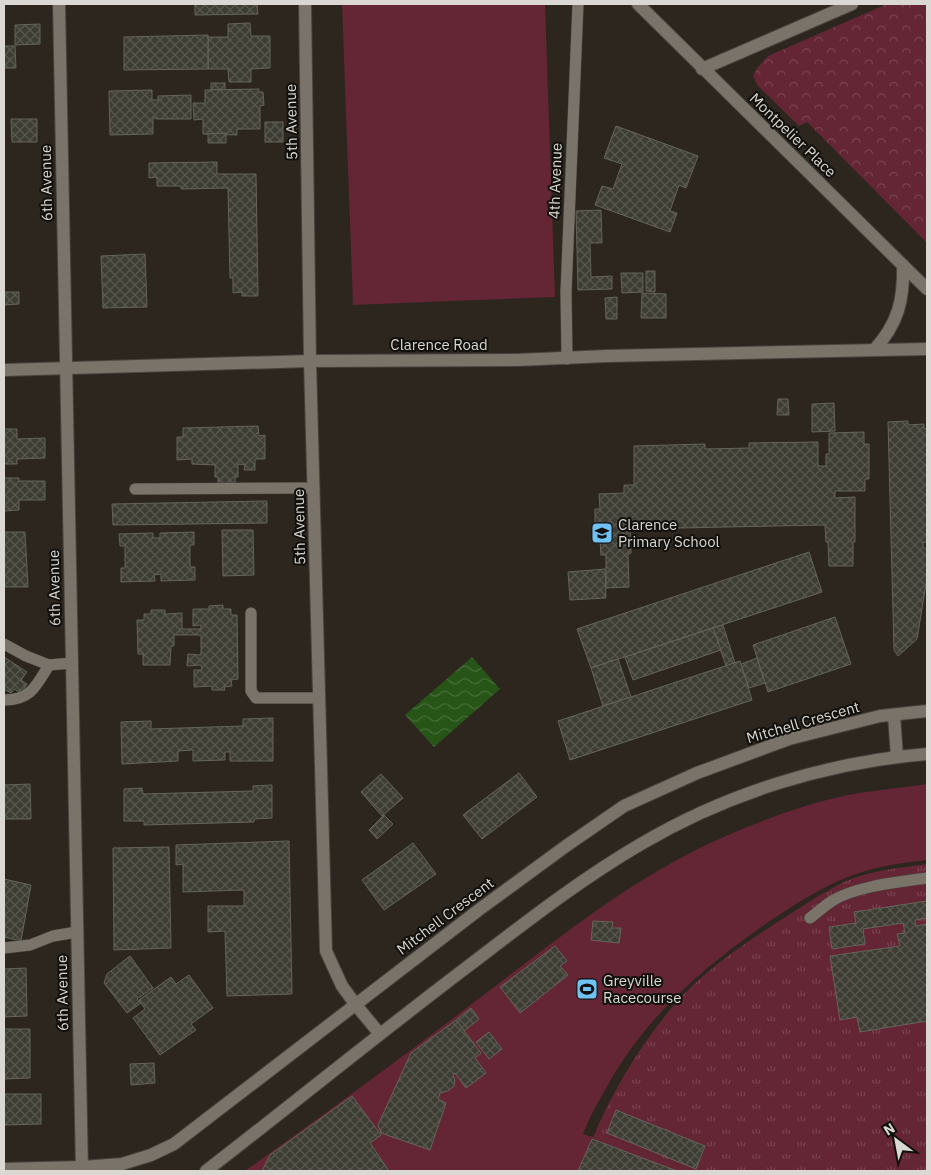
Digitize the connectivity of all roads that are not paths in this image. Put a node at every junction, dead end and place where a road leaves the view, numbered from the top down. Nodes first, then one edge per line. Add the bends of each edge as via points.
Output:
1 (59, 4) edge
2 (305, 4) edge
3 (578, 4) edge
4 (638, 4) edge
5 (852, 4) edge
6 (702, 69) junction
7 (903, 265) junction
8 (927, 289) edge
9 (927, 349) edge
10 (874, 350) junction
11 (567, 359) junction
12 (310, 361) junction
13 (66, 369) junction
14 (4, 370) edge
15 (314, 488) junction
16 (135, 489) dead end
17 (251, 613) dead end
18 (4, 644) edge
19 (72, 663) junction
20 (49, 665) junction
21 (319, 698) junction
22 (4, 700) edge
23 (927, 711) edge
24 (894, 715) junction
25 (927, 754) edge
26 (897, 757) junction
27 (927, 878) edge
28 (810, 918) dead end
29 (77, 932) junction
30 (4, 948) edge
31 (356, 1005) junction
32 (379, 1033) junction
33 (4, 1169) edge
34 (82, 1169) edge
35 (206, 1171) edge

1 - 13 street, 6th Avenue
2 - 12 street, 5th Avenue
3 - 11 lane, 4th Avenue via 566,292
4 - 6 street, Montpelier Place
5 - 6 street
6 - 7 street, Montpelier Place
7 - 8 street, Montpelier Place
7 - 10 street via 904,284 895,321
9 - 10 street, Clarence Road
10 - 11 street, Clarence Road
11 - 12 street, Clarence Road
12 - 13 street, Clarence Road
12 - 15 street, 5th Avenue
13 - 14 street, Clarence Road
13 - 19 street, 6th Avenue
15 - 16 lane
15 - 21 street, 5th Avenue
17 - 21 lane via 251,691 256,698
18 - 20 lane
19 - 20 lane
19 - 29 street, 6th Avenue
20 - 22 lane via 27,696
21 - 31 street, 5th Avenue via 326,951 342,986
23 - 24 street, Mitchell Crescent
24 - 26 street
24 - 31 street, Mitchell Crescent via 789,739 697,773 624,806
25 - 26 street
26 - 32 street via 833,768 761,789 681,822 593,874
27 - 28 lane via 853,892 832,901
29 - 30 lane via 53,936 30,945
29 - 34 street, 6th Avenue
31 - 32 street, 5th Avenue
31 - 34 street, Mitchell Crescent via 174,1144 122,1164
32 - 35 street
33 - 34 street, Mitchell Crescent

